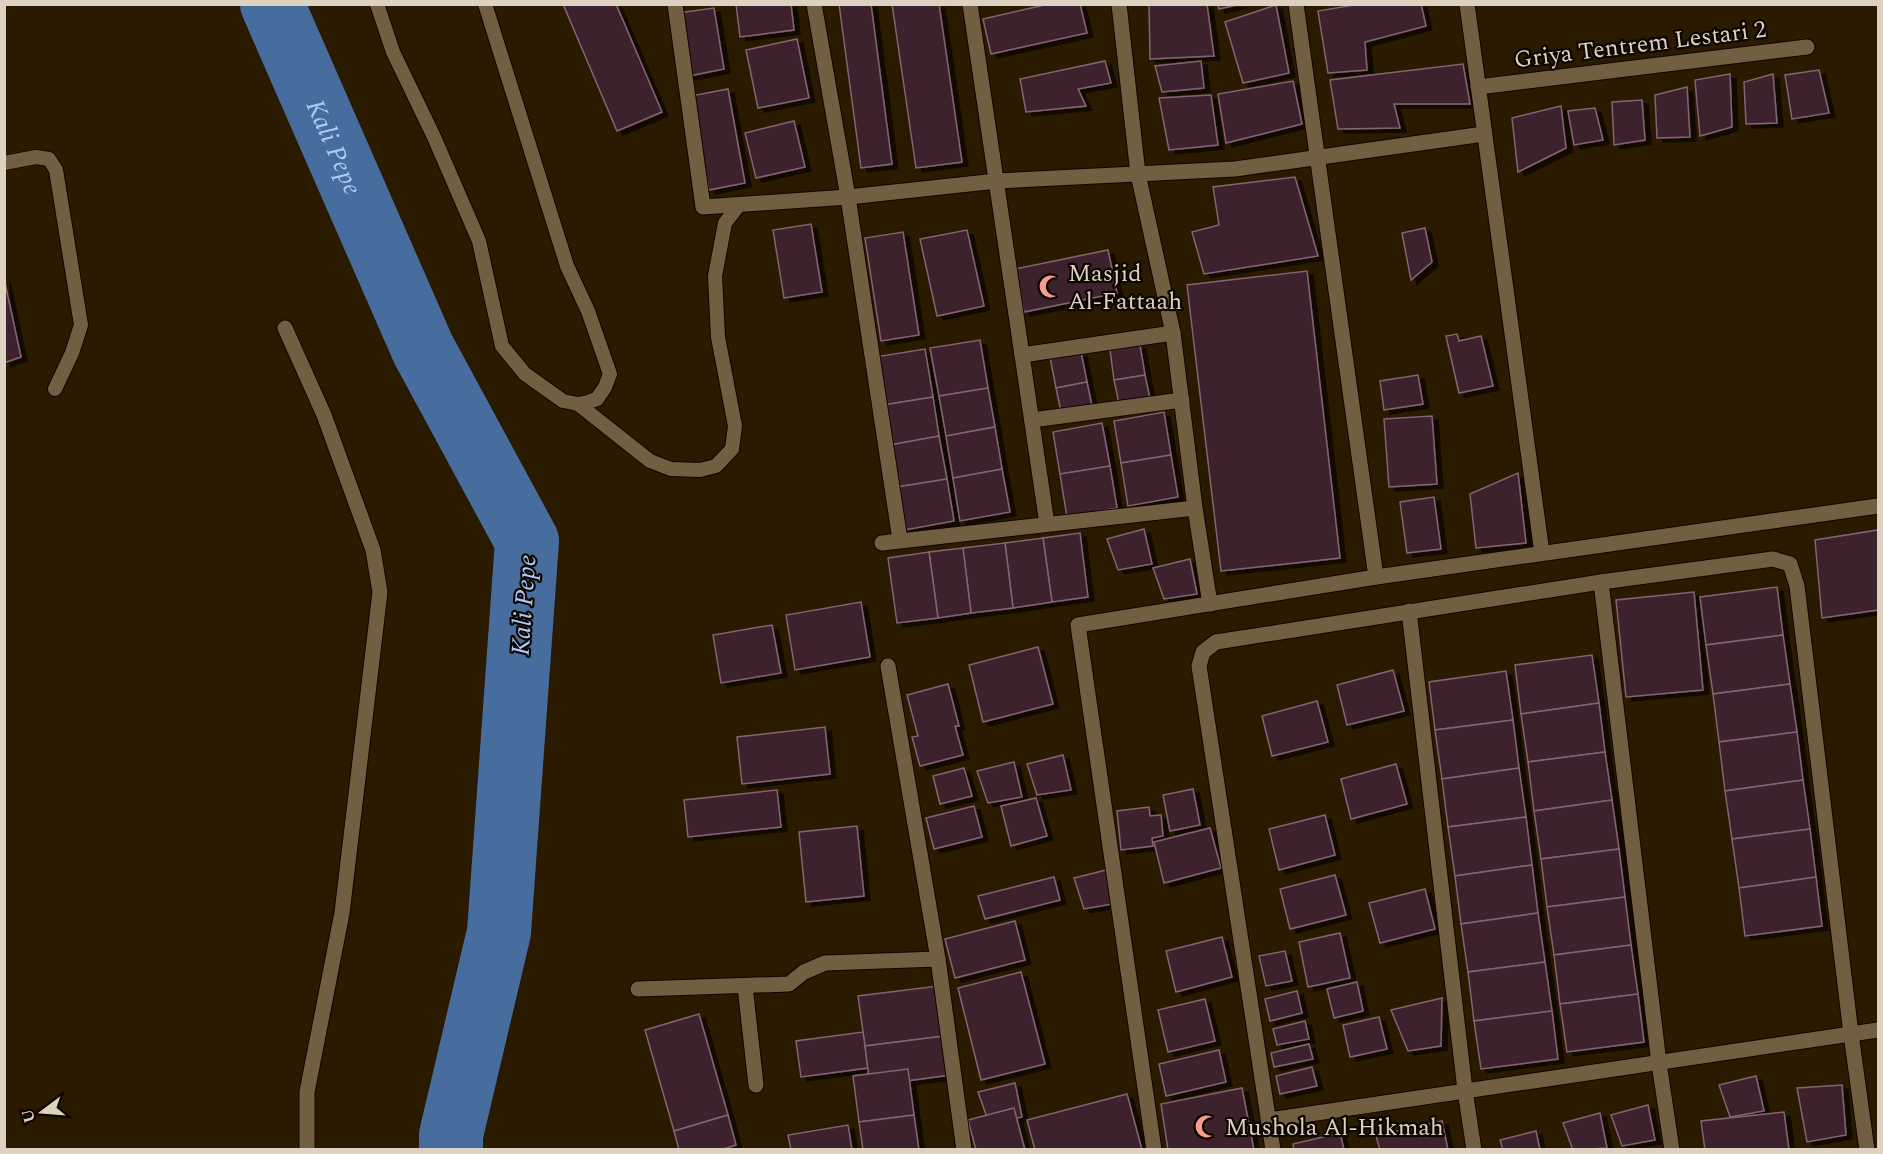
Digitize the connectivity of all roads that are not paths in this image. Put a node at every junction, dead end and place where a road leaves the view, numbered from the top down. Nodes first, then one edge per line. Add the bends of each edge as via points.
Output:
1 (377, 4) edge
2 (485, 4) edge
3 (675, 4) edge
4 (814, 4) edge
5 (970, 4) edge
6 (1119, 4) edge
7 (1296, 4) edge
8 (1467, 4) edge
9 (1807, 46) dead end
10 (1478, 87) junction
11 (1484, 134) junction
12 (1318, 156) junction
13 (4, 164) edge
14 (1138, 174) junction
15 (998, 180) junction
16 (848, 197) junction
17 (739, 205) junction
18 (285, 328) dead end
19 (1173, 333) junction
20 (1022, 356) junction
21 (55, 389) dead end
22 (1182, 400) junction
23 (578, 404) junction
24 (1032, 420) junction
25 (1878, 506) edge
26 (1195, 508) junction
27 (1047, 524) junction
28 (900, 540) junction
29 (882, 543) dead end
30 (1542, 553) junction
31 (1376, 577) junction
32 (1600, 582) junction
33 (1210, 603) junction
34 (1409, 611) junction
35 (888, 666) dead end
36 (938, 959) junction
37 (745, 986) junction
38 (638, 989) dead end
39 (1878, 1030) edge
40 (1851, 1034) junction
41 (1659, 1063) junction
42 (756, 1085) dead end
43 (1465, 1090) junction
44 (1269, 1120) junction
45 (307, 1149) edge
46 (964, 1149) edge
47 (1154, 1149) edge
48 (1273, 1149) edge
49 (1474, 1149) edge
50 (1671, 1149) edge
51 (1867, 1149) edge

1 - 23 lane via 393,52 479,241 502,346 525,374 563,401
2 - 23 lane via 567,266 610,374 597,399
3 - 17 street via 703,207
4 - 16 street
5 - 15 street
6 - 14 street
7 - 12 street
8 - 10 street
9 - 10 street, Griya Tentrem Lestari 2
10 - 11 street
11 - 12 street
11 - 30 street
12 - 14 street via 1235,169
12 - 31 street
13 - 21 lane via 36,157 49,159 56,170 81,325
14 - 15 street
14 - 19 street
15 - 16 street
15 - 20 street
16 - 17 street
16 - 28 street
17 - 23 lane via 725,223 716,276 718,337 735,426 732,449 716,466 671,469 650,461
18 - 45 street via 324,415 373,550 380,592 342,913 307,1092
19 - 20 street
19 - 22 street
20 - 24 street
22 - 24 street
22 - 26 street
24 - 27 street
25 - 30 street
26 - 27 street
26 - 33 street
27 - 28 street
28 - 29 street
30 - 31 street
31 - 33 street
32 - 34 street
32 - 40 street via 1773,559 1790,564 1797,586
32 - 41 street
33 - 47 street via 1078,625
34 - 43 street
34 - 44 street via 1216,642 1203,652 1199,666
35 - 36 street
36 - 37 street via 825,963 789,984
36 - 46 street
37 - 38 street
37 - 42 street
39 - 40 street
40 - 41 street
40 - 51 street
41 - 43 street
41 - 50 street
43 - 44 street
43 - 49 street
44 - 48 street

